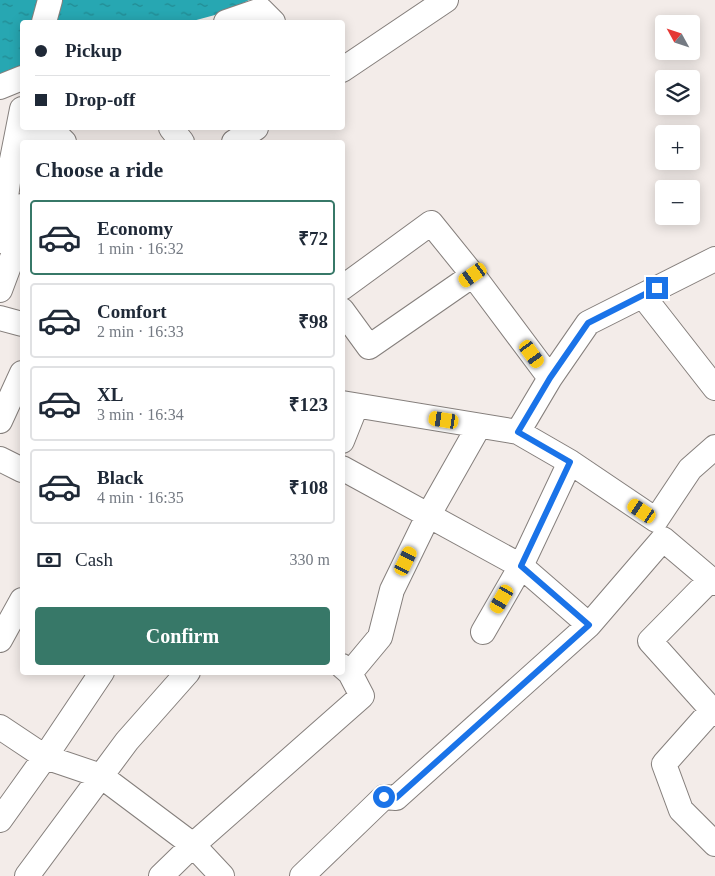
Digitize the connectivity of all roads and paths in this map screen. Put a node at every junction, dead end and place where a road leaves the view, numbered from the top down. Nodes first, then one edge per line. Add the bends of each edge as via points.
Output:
1 (50, 0) edge
2 (446, 0) edge
3 (45, 20) edge
4 (232, 20) edge
5 (271, 20) edge
6 (345, 68) edge
7 (20, 79) edge
8 (0, 87) edge
9 (20, 119) edge
10 (52, 130) edge
11 (173, 130) edge
12 (253, 130) edge
13 (62, 140) edge
14 (180, 140) edge
15 (237, 140) edge
16 (20, 219) edge
17 (0, 241) edge
18 (715, 259) edge
19 (473, 275) junction
20 (345, 286) edge
21 (0, 290) edge
22 (643, 296) junction
23 (345, 314) edge
24 (0, 318) edge
25 (20, 323) edge
26 (20, 376) edge
27 (550, 378) junction
28 (713, 383) edge
29 (349, 405) edge
30 (0, 421) edge
31 (345, 426) edge
32 (479, 426) junction
33 (518, 432) junction
34 (715, 447) edge
35 (0, 459) edge
36 (570, 462) junction
37 (20, 469) edge
38 (345, 470) edge
39 (428, 516) junction
40 (659, 530) junction
41 (521, 566) junction
42 (713, 581) edge
43 (20, 604) edge
44 (589, 625) junction
45 (483, 632) dead end
46 (0, 640) edge
47 (346, 669) edge
48 (100, 675) edge
49 (185, 675) edge
50 (713, 712) edge
51 (3, 737) edge
52 (45, 757) junction
53 (101, 776) junction
54 (0, 820) edge
55 (715, 844) edge
56 (193, 845) junction
57 (217, 874) edge
58 (28, 876) edge
59 (161, 876) edge
60 (302, 876) edge

1 - 3 street
2 - 6 street
4 - 5 street via 261,10
7 - 8 street
9 - 17 street
10 - 13 street
11 - 14 street
12 - 15 street
16 - 21 street via 15,250
18 - 22 street
19 - 20 street via 432,223
19 - 23 street via 369,347
19 - 27 street
22 - 27 street via 588,323
22 - 28 street
24 - 25 street
26 - 30 street
27 - 33 street
29 - 31 street
29 - 32 street
32 - 33 street
32 - 39 street
33 - 36 street
34 - 40 street via 690,469
35 - 37 street
36 - 40 street
36 - 41 street
38 - 39 street
39 - 41 street
39 - 47 street via 392,590 380,637
40 - 42 street
40 - 44 street
41 - 44 street
41 - 45 street
42 - 50 street via 650,641
43 - 46 street
44 - 60 street via 396,798 384,797
47 - 56 street via 362,696
48 - 52 street
49 - 53 street
50 - 55 street via 664,764 681,810
51 - 52 street
52 - 53 street
52 - 54 street
53 - 56 street
53 - 58 street
56 - 57 street
56 - 59 street

